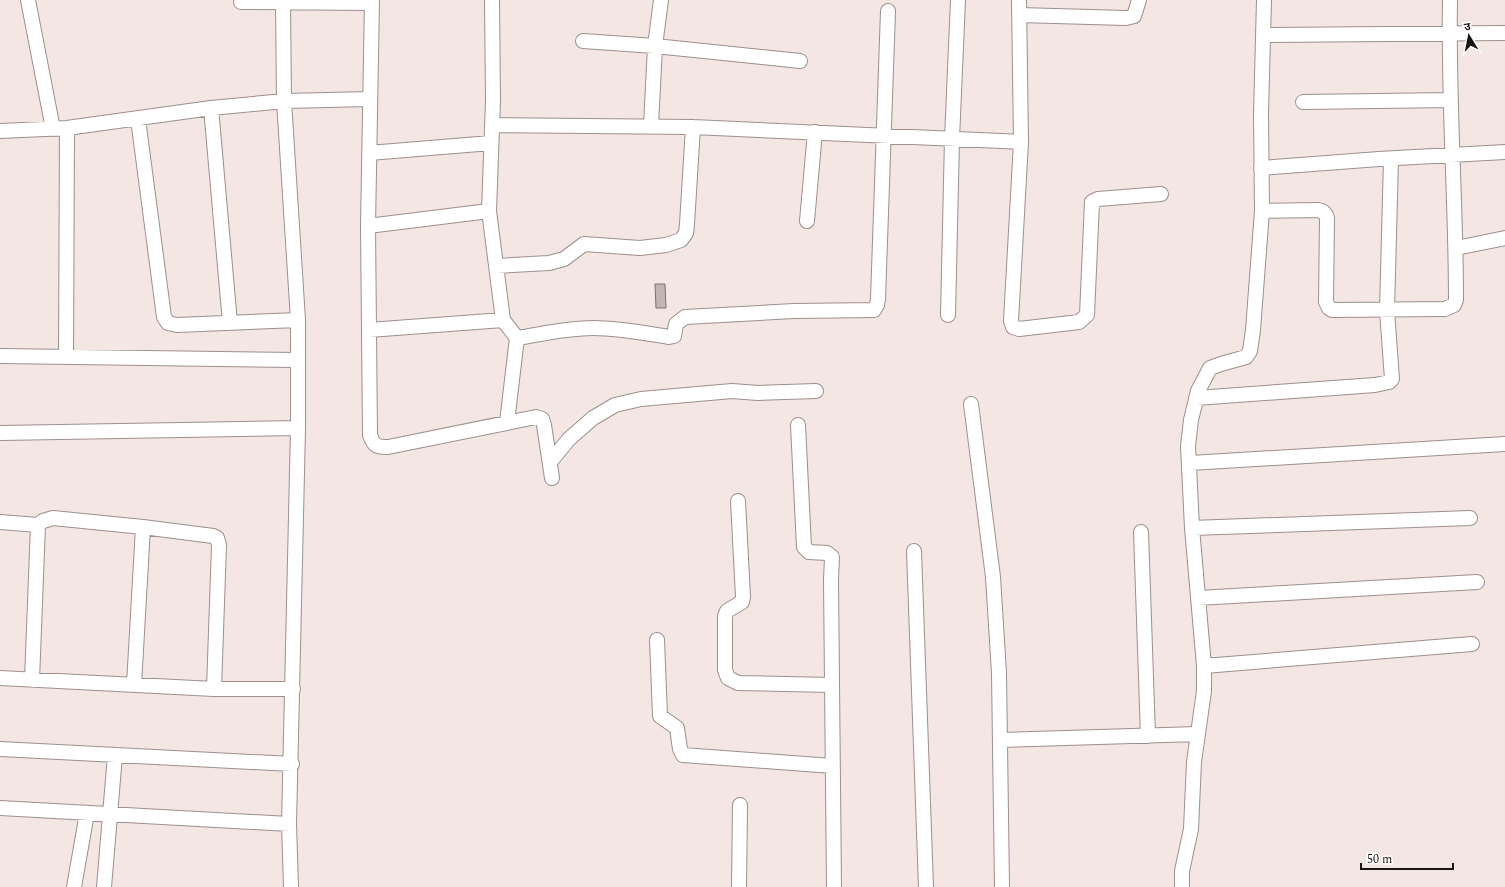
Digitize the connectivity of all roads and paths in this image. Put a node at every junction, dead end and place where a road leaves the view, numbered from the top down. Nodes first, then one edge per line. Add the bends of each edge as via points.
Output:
1 (28, 0) edge
2 (492, 0) edge
3 (662, 0) edge
4 (958, 0) edge
5 (1019, 0) edge
6 (1139, 0) edge
7 (1264, 0) edge
8 (1450, 0) edge
9 (241, 2) dead end
10 (372, 2) edge
11 (284, 3) junction
12 (888, 10) dead end
13 (1019, 15) junction
14 (1505, 33) edge
15 (1263, 35) junction
16 (1451, 35) junction
17 (583, 41) dead end
18 (655, 46) junction
19 (800, 61) dead end
20 (370, 99) junction
21 (284, 100) junction
22 (1451, 100) junction
23 (1303, 102) dead end
24 (211, 108) junction
25 (138, 119) junction
26 (492, 125) junction
27 (651, 126) junction
28 (693, 127) junction
29 (67, 128) junction
30 (53, 129) junction
31 (0, 131) edge
32 (815, 132) junction
33 (885, 136) junction
34 (952, 139) junction
35 (1021, 142) junction
36 (491, 143) junction
37 (1505, 152) edge
38 (369, 153) junction
39 (1453, 155) junction
40 (1391, 159) junction
41 (1261, 168) junction
42 (1161, 194) dead end
43 (488, 211) junction
44 (1262, 211) junction
45 (808, 221) dead end
46 (368, 226) junction
47 (1505, 238) edge
48 (1456, 248) junction
49 (496, 266) junction
50 (1387, 311) junction
51 (948, 315) dead end
52 (298, 320) junction
53 (503, 320) junction
54 (230, 323) junction
55 (369, 330) junction
56 (517, 338) junction
57 (0, 356) edge
58 (66, 357) junction
59 (298, 360) junction
60 (816, 391) dead end
61 (1196, 398) junction
62 (972, 404) dead end
63 (507, 422) junction
64 (798, 425) dead end
65 (298, 428) junction
66 (0, 433) edge
67 (1505, 444) edge
68 (550, 462) junction
69 (1190, 463) junction
70 (552, 478) dead end
71 (738, 501) dead end
72 (1470, 518) dead end
73 (0, 522) edge
74 (38, 525) junction
75 (142, 527) junction
76 (1192, 528) junction
77 (1141, 532) dead end
78 (914, 551) dead end
79 (1477, 582) dead end
80 (1198, 598) junction
81 (657, 640) dead end
82 (1472, 644) dead end
83 (1204, 666) junction
84 (0, 678) edge
85 (32, 680) junction
86 (832, 684) junction
87 (134, 685) junction
88 (214, 689) junction
89 (293, 689) junction
90 (1198, 734) junction
91 (1148, 736) junction
92 (1000, 740) junction
93 (0, 749) edge
94 (115, 755) junction
95 (292, 764) junction
96 (832, 766) junction
97 (740, 805) dead end
98 (0, 808) edge
99 (87, 813) junction
100 (109, 814) junction
101 (289, 824) junction
102 (74, 887) edge
103 (104, 887) edge
104 (291, 887) edge
105 (739, 887) edge
106 (834, 887) edge
107 (926, 887) edge
108 (1002, 887) edge
109 (1182, 887) edge

1 - 30 street
2 - 26 street
3 - 18 street
4 - 34 street
5 - 13 street
6 - 13 street via 1134,16 1126,18
7 - 15 street
8 - 16 street
9 - 11 street
10 - 11 street
10 - 20 street
11 - 21 street
12 - 33 street
13 - 35 street
14 - 16 street
15 - 16 street
15 - 41 street
16 - 22 street
17 - 18 street
18 - 19 street
18 - 27 street
20 - 21 street
20 - 38 street
21 - 24 street
21 - 52 street
22 - 23 street
22 - 39 street
24 - 25 street
24 - 54 street
25 - 29 street
25 - 54 street via 164,318 168,323 177,325
26 - 27 street
26 - 36 street
27 - 28 street
28 - 32 street
28 - 49 street via 687,224 686,233 681,240 640,248 584,244 564,259 549,263
29 - 30 street
29 - 58 street
30 - 31 street
32 - 33 street
32 - 45 street
33 - 34 street
33 - 56 street via 878,299 874,310 685,317 676,324 674,336 669,337 593,328
34 - 35 street
34 - 51 street
35 - 42 street via 1011,321 1018,329 1079,322 1087,315 1092,202 1098,199
36 - 38 street
36 - 43 street
37 - 39 street
38 - 46 street
39 - 40 street
39 - 48 street
40 - 41 street
40 - 50 street
41 - 44 street
43 - 46 street
43 - 49 street
44 - 50 street via 1324,211 1327,218 1326,302 1329,308
44 - 61 street via 1250,351 1246,357 1210,368
46 - 55 street
47 - 48 street
48 - 50 street via 1454,305 1445,309
49 - 53 street
50 - 61 street via 1393,377 1389,382
52 - 54 street
52 - 59 street
53 - 55 street
53 - 56 street
55 - 63 street via 370,435 376,447 388,447
56 - 63 street
57 - 58 street
58 - 59 street
59 - 65 street
60 - 68 street via 732,391 641,399 615,405 593,418 569,439
61 - 69 street via 1188,446
62 - 92 street via 993,577
63 - 68 street via 536,417 542,419
64 - 86 street via 804,546 809,552 827,553 832,557
65 - 66 street
65 - 89 street
67 - 69 street
68 - 70 street
69 - 76 street
71 - 86 street via 743,598 742,602 727,611 725,616 725,670 728,678 738,683
72 - 76 street
73 - 74 street
74 - 75 street via 53,518
74 - 85 street
75 - 87 street
75 - 88 street via 217,538 219,545
76 - 80 street
77 - 91 street
78 - 107 street
79 - 80 street
80 - 83 street
81 - 96 street via 660,716 677,728 683,755
82 - 83 street
83 - 90 street via 1204,692
84 - 85 street
85 - 87 street
86 - 96 street
87 - 88 street
88 - 89 street
89 - 95 street
90 - 91 street
90 - 109 street via 1191,829 1182,871
91 - 92 street
92 - 108 street
93 - 94 street
94 - 95 street
94 - 100 street
95 - 101 street
96 - 106 street
97 - 105 street
98 - 99 street
99 - 100 street
99 - 102 street
100 - 101 street
100 - 103 street
101 - 104 street

